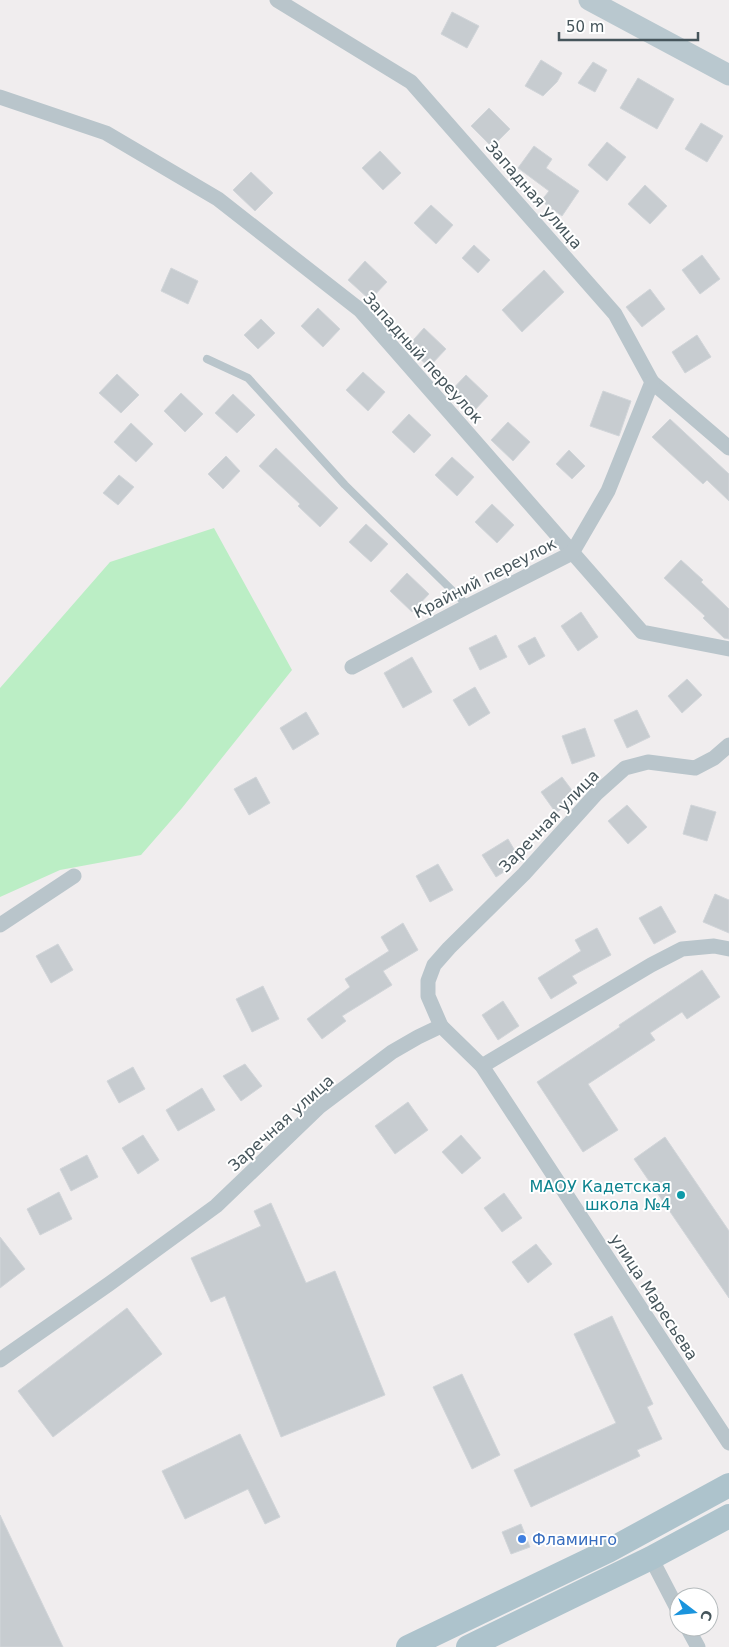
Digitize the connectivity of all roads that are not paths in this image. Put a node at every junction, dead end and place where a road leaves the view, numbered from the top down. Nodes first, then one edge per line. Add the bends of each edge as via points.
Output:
1 (277, 0) edge
2 (589, 0) edge
3 (729, 75) edge
4 (0, 97) edge
5 (207, 359) dead end
6 (652, 382) junction
7 (729, 448) edge
8 (572, 554) junction
9 (468, 606) junction
10 (729, 649) edge
11 (352, 667) dead end
12 (729, 745) edge
13 (74, 876) dead end
14 (0, 925) edge
15 (729, 949) edge
16 (442, 1026) junction
17 (482, 1066) junction
18 (0, 1360) edge
19 (729, 1443) edge
20 (729, 1485) edge
21 (729, 1516) edge
22 (650, 1558) junction
23 (669, 1593) edge
24 (408, 1647) edge
25 (468, 1647) edge

1 - 6 street, Западная улица via 411,82 616,314
2 - 3 street
4 - 8 street, Западный переулок via 106,133 218,199 360,310
5 - 9 lane via 248,378 346,485
6 - 7 street, Западная улица
6 - 8 street, Крайний переулок via 608,491
8 - 9 street, Крайний переулок
8 - 10 street, Западный переулок via 642,632
9 - 11 street, Крайний переулок
12 - 16 street, Заречная улица via 695,768 648,762 625,768 596,794 524,874 434,965 428,981 428,996
13 - 14 street
15 - 17 street via 714,946 682,949 651,964
16 - 17 street, улица Маресьева
16 - 18 street, Заречная улица via 392,1052 319,1108 216,1206
17 - 19 street, улица Маресьева
20 - 24 main road via 608,1551
21 - 22 main road
22 - 23 street
22 - 25 main road

